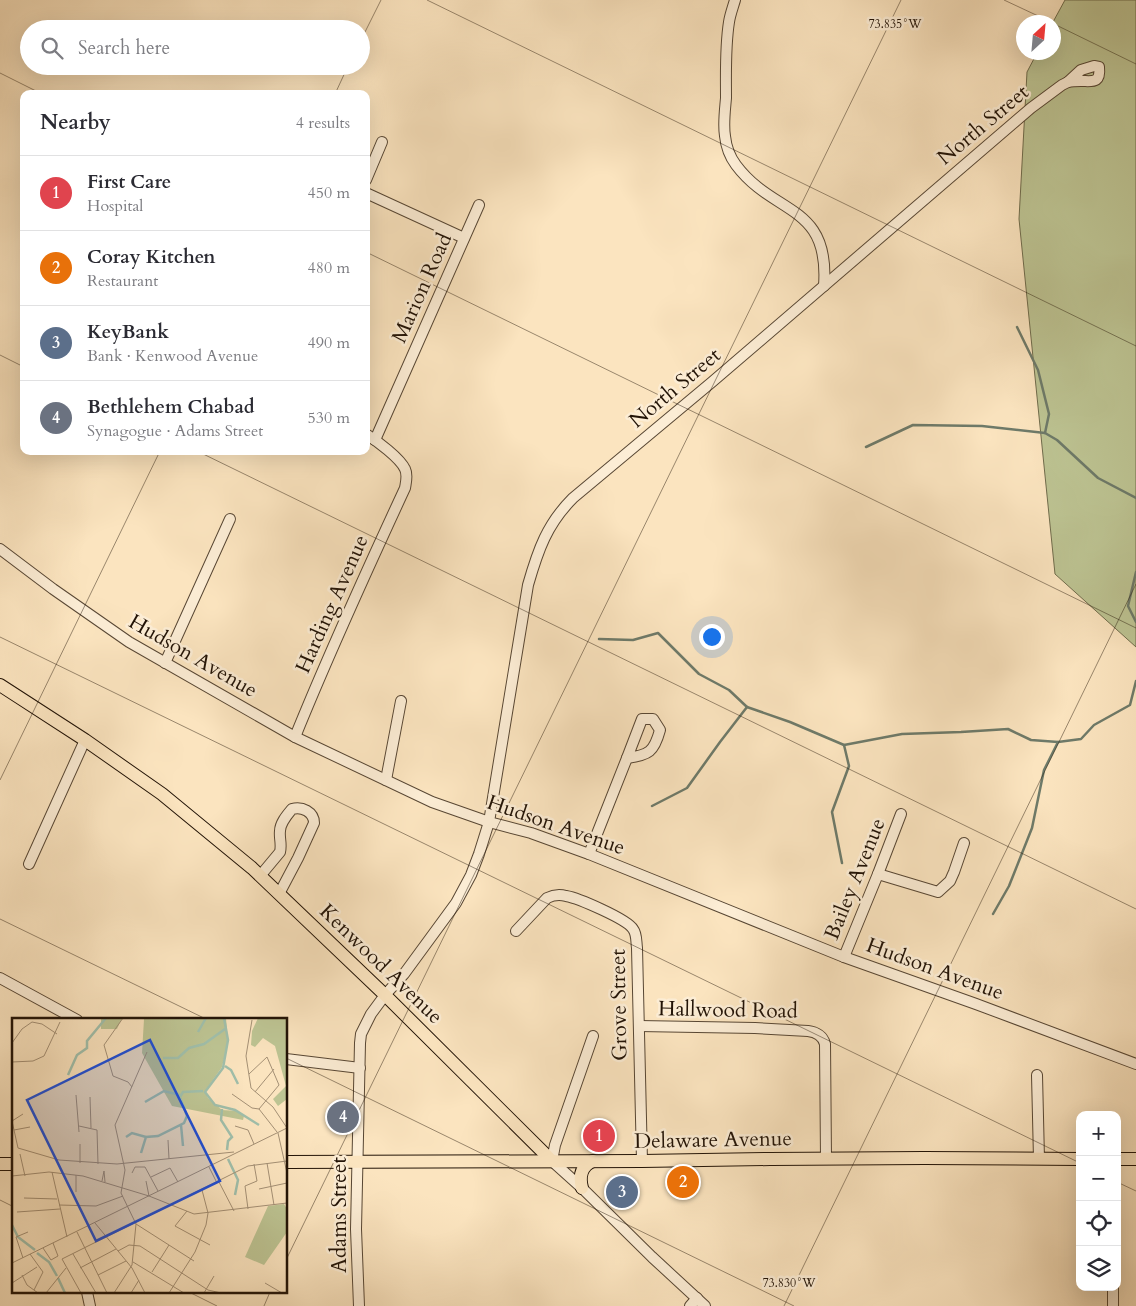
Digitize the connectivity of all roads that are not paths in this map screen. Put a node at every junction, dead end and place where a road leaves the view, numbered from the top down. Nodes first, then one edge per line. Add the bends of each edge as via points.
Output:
1 (736, 0) edge
2 (1068, 82) dead end
3 (382, 142) dead end
4 (370, 170) edge
5 (370, 195) edge
6 (479, 206) dead end
7 (464, 238) junction
8 (824, 286) junction
9 (371, 437) edge
10 (230, 519) dead end
11 (0, 549) edge
12 (165, 663) junction
13 (0, 684) edge
14 (400, 701) dead end
15 (295, 737) junction
16 (86, 740) junction
17 (627, 758) dead end
18 (386, 780) junction
19 (901, 814) dead end
20 (488, 827) junction
21 (964, 843) dead end
22 (589, 854) junction
23 (30, 864) dead end
24 (878, 874) junction
25 (260, 876) junction
26 (279, 894) junction
27 (516, 931) dead end
28 (844, 957) junction
29 (0, 978) edge
30 (385, 995) junction
31 (73, 1018) edge
32 (639, 1026) junction
33 (593, 1036) dead end
34 (288, 1059) edge
35 (1136, 1064) edge
36 (360, 1068) junction
37 (1037, 1075) dead end
38 (826, 1158) junction
39 (1039, 1159) junction
40 (1076, 1159) edge
41 (1121, 1159) edge
42 (1136, 1159) edge
43 (358, 1161) junction
44 (552, 1161) junction
45 (593, 1161) junction
46 (642, 1161) junction
47 (288, 1162) edge
48 (582, 1188) junction
49 (1113, 1291) edge
50 (693, 1302) edge
51 (359, 1306) edge
52 (705, 1306) edge
53 (1113, 1306) edge

1 - 8 street via 727,40 725,136 730,155 751,181 796,212 814,230 824,257
2 - 8 street, North Street via 1031,108
3 - 4 street
5 - 7 street
6 - 7 street, Marion Road
7 - 9 street, Marion Road
8 - 20 street, North Street via 560,511 528,585
9 - 15 street, Harding Avenue via 405,468 405,488
10 - 12 street
11 - 12 street, Hudson Avenue via 129,642
12 - 15 street, Hudson Avenue
13 - 16 main road, Kenwood Avenue
14 - 18 street
15 - 18 street, Hudson Avenue
16 - 23 street
16 - 25 main road, Kenwood Avenue via 162,794
17 - 22 street
18 - 20 street, Hudson Avenue
19 - 24 street, Bailey Avenue
20 - 22 street, Hudson Avenue via 531,833
20 - 30 street, Adams Street via 460,897
21 - 24 street via 950,881 938,892
22 - 28 street, Hudson Avenue
24 - 28 street, Bailey Avenue
25 - 26 main road, Kenwood Avenue
25 - 26 street via 280,852 281,825 292,809 310,813 314,823
26 - 30 main road, Kenwood Avenue
27 - 32 street, Grove Street via 553,895 578,900 626,922 636,935
28 - 35 street, Hudson Avenue
29 - 31 street
30 - 36 street, Adams Street via 361,1034
30 - 44 main road, Kenwood Avenue
32 - 38 street, Hallwood Road via 816,1032 825,1044
32 - 46 street, Grove Street
33 - 44 street
34 - 36 street
36 - 43 street, Adams Street
37 - 39 street
38 - 39 main road, Delaware Avenue
38 - 46 main road, Delaware Avenue
39 - 40 main road, Delaware Avenue
41 - 42 main road
43 - 44 main road, Delaware Avenue
43 - 47 main road, Delaware Avenue
43 - 51 street, Adams Street
44 - 45 main road, Delaware Avenue
44 - 48 street, Kenwood Avenue
45 - 46 main road, Delaware Avenue
45 - 48 main road via 582,1168
48 - 50 street, Kenwood Avenue
49 - 53 street
50 - 52 street, Kenwood Avenue

